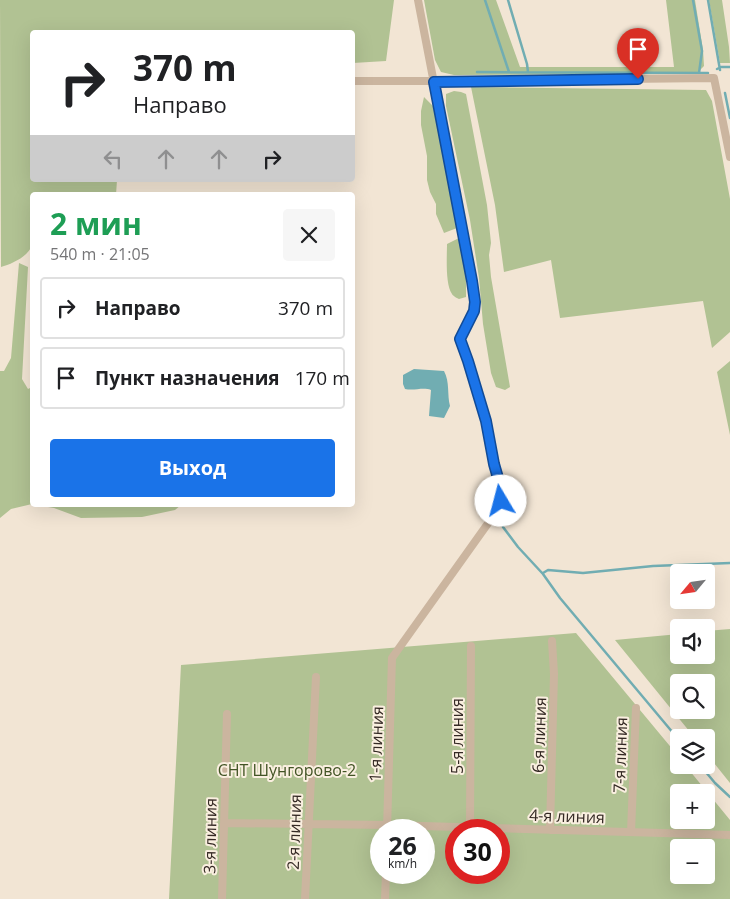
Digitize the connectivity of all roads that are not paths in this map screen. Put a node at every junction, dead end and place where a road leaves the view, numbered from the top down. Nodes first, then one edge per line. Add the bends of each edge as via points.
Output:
1 (418, 0) edge
2 (355, 81) edge
3 (434, 82) junction
4 (730, 157) edge
5 (552, 641) dead end
6 (471, 646) dead end
7 (316, 677) dead end
8 (636, 708) dead end
9 (227, 714) dead end
10 (387, 819) edge
11 (470, 819) edge
12 (224, 822) junction
13 (308, 824) junction
14 (370, 826) edge
15 (510, 828) edge
16 (550, 830) junction
17 (631, 832) junction
18 (730, 835) edge
19 (386, 884) edge
20 (222, 899) edge
21 (305, 899) edge
22 (385, 899) edge

1 - 3 street
2 - 3 street
3 - 4 street via 714,78
3 - 10 street, 1-я линия via 475,302 460,339 482,404 502,492 499,508 392,658
5 - 16 street, 6-я линия
6 - 11 street, 5-я линия
7 - 13 street, 2-я линия
8 - 17 street, 7-я линия
9 - 12 street, 3-я линия
12 - 13 street, 4-я линия
12 - 20 street, 3-я линия
13 - 14 street, 4-я линия
13 - 21 street, 2-я линия
15 - 16 street, 4-я линия
16 - 17 street, 4-я линия
17 - 18 street, 4-я линия
19 - 22 street

